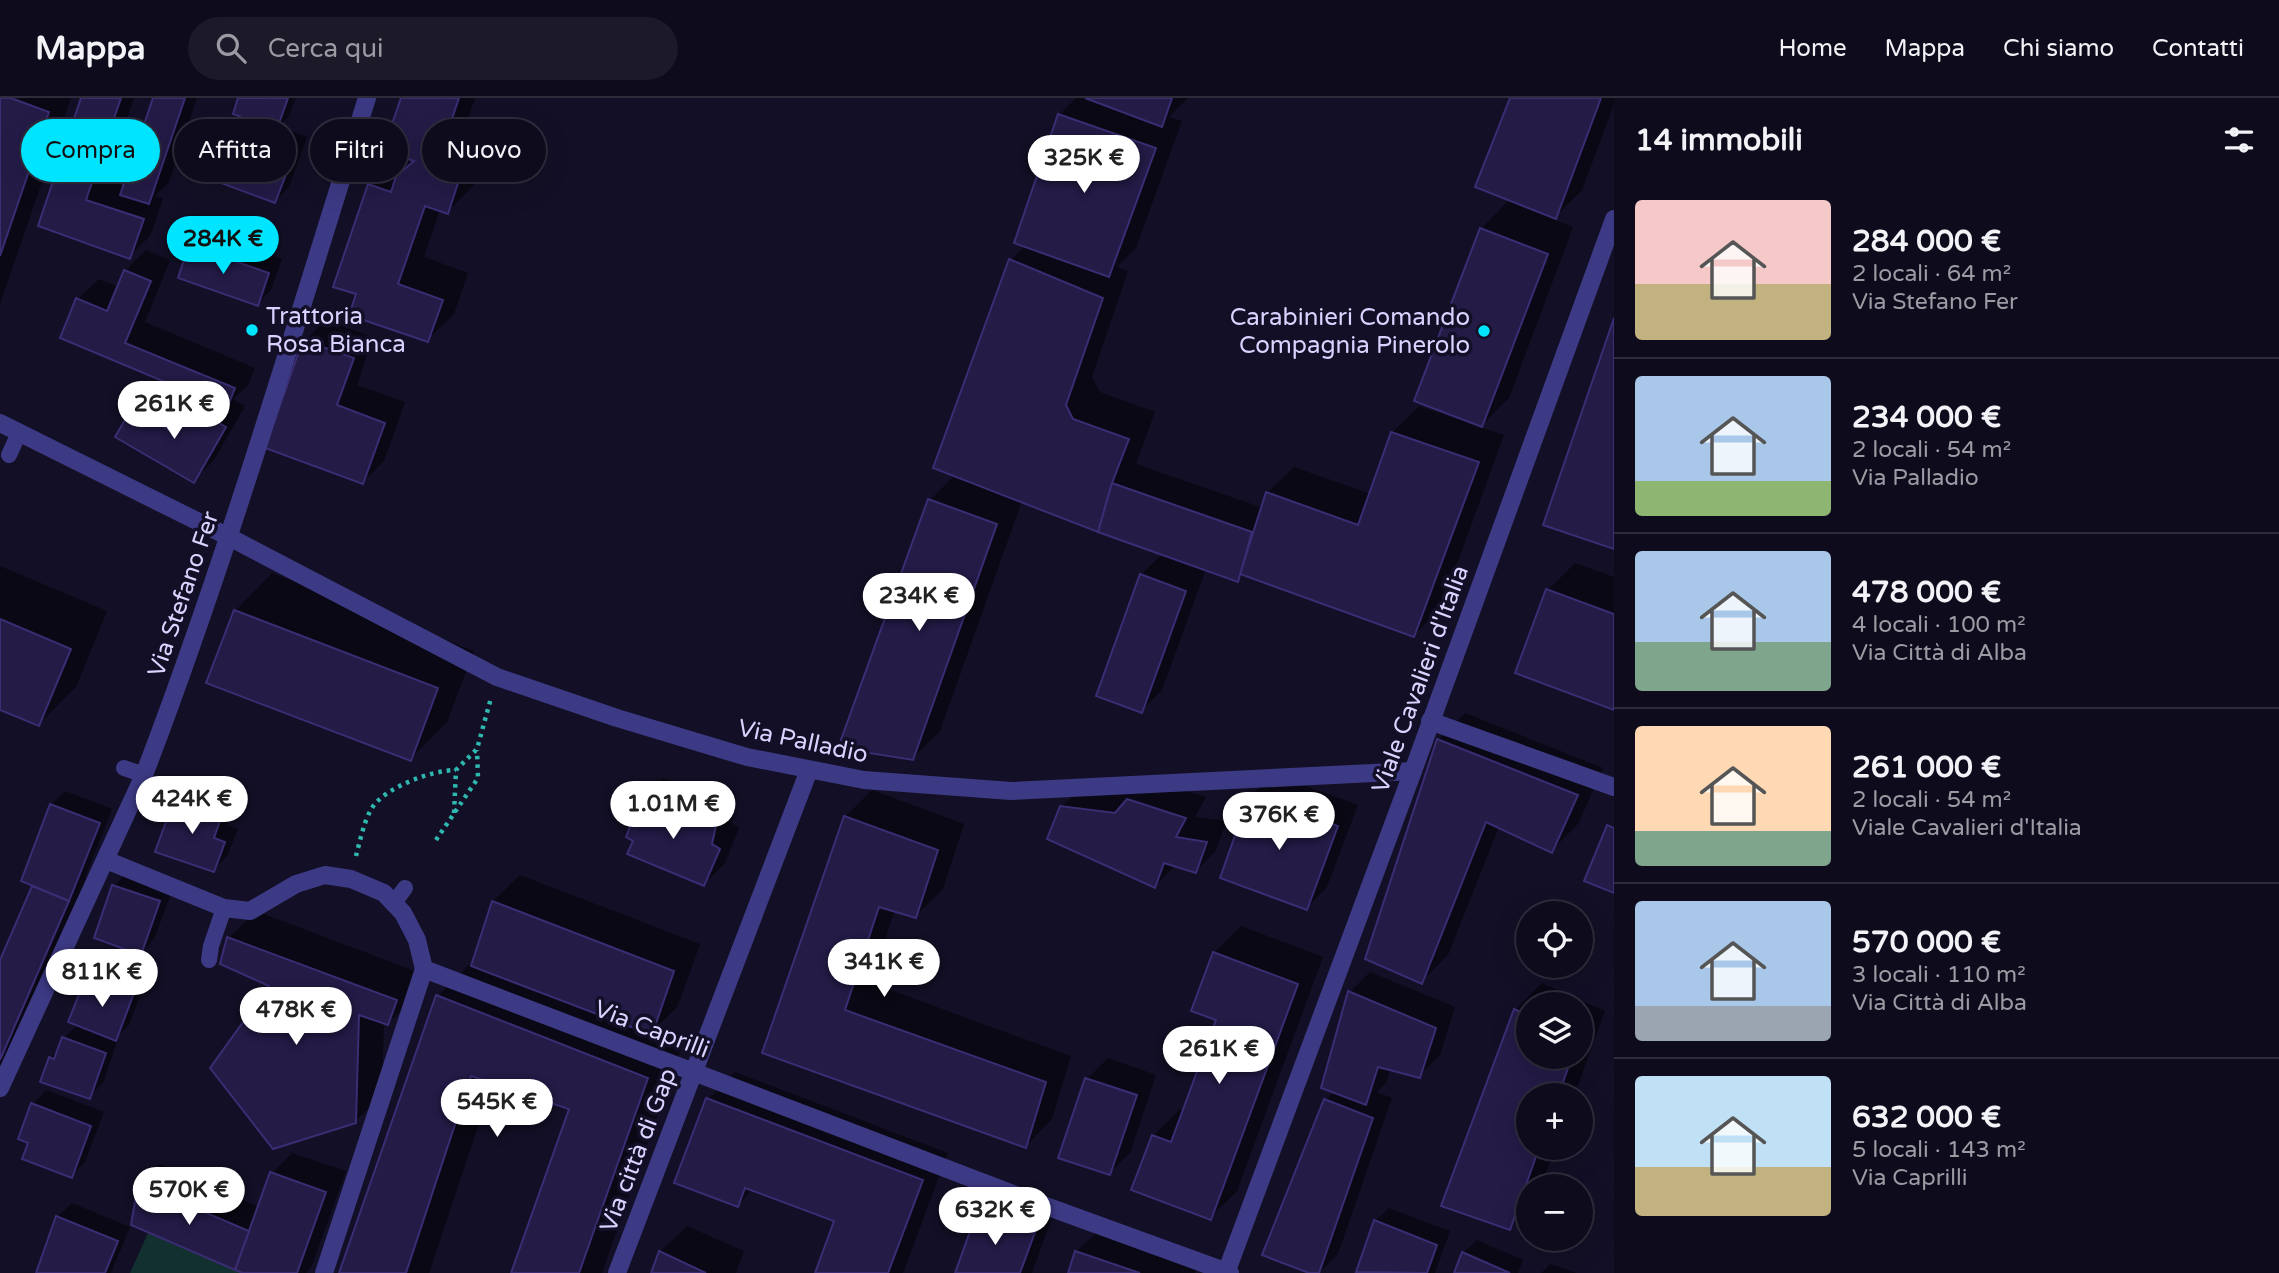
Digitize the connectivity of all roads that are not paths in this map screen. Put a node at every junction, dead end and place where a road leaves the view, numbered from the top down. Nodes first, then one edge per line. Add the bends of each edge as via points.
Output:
1 (367, 98) edge
2 (1614, 219) edge
3 (0, 423) edge
4 (19, 433) junction
5 (9, 455) dead end
6 (229, 537) junction
7 (1430, 721) junction
8 (124, 768) dead end
9 (809, 770) junction
10 (1413, 771) junction
11 (144, 775) junction
12 (1614, 787) edge
13 (106, 860) junction
14 (405, 888) dead end
15 (394, 903) junction
16 (224, 908) junction
17 (209, 960) dead end
18 (424, 969) junction
19 (694, 1071) junction
20 (0, 1088) edge
21 (324, 1273) edge
22 (617, 1273) edge
23 (1227, 1273) edge

1 - 6 street, Via Stefano Fer
2 - 7 street, Viale Cavalieri d'Italia
3 - 4 street, Via Palladio
4 - 5 lane
4 - 6 street, Via Palladio
6 - 9 street, Via Palladio via 496,677 747,757
6 - 11 street, Via Stefano Fer
7 - 10 street, Viale Cavalieri d'Italia
7 - 12 street
8 - 11 lane
9 - 10 street, Via Palladio via 864,780 1011,791
9 - 19 street, Via città di Gap
10 - 23 street, Viale Cavalieri d'Italia
11 - 13 street, Via Stefano Fer
13 - 16 street
13 - 20 street, Via Stefano Fer
14 - 15 lane
15 - 16 street via 384,893 351,879 325,875 296,884 250,911
15 - 18 street via 417,940
16 - 17 lane
18 - 19 street, Via Caprilli
18 - 21 street
19 - 22 street, Via città di Gap
19 - 23 street, Via Caprilli

